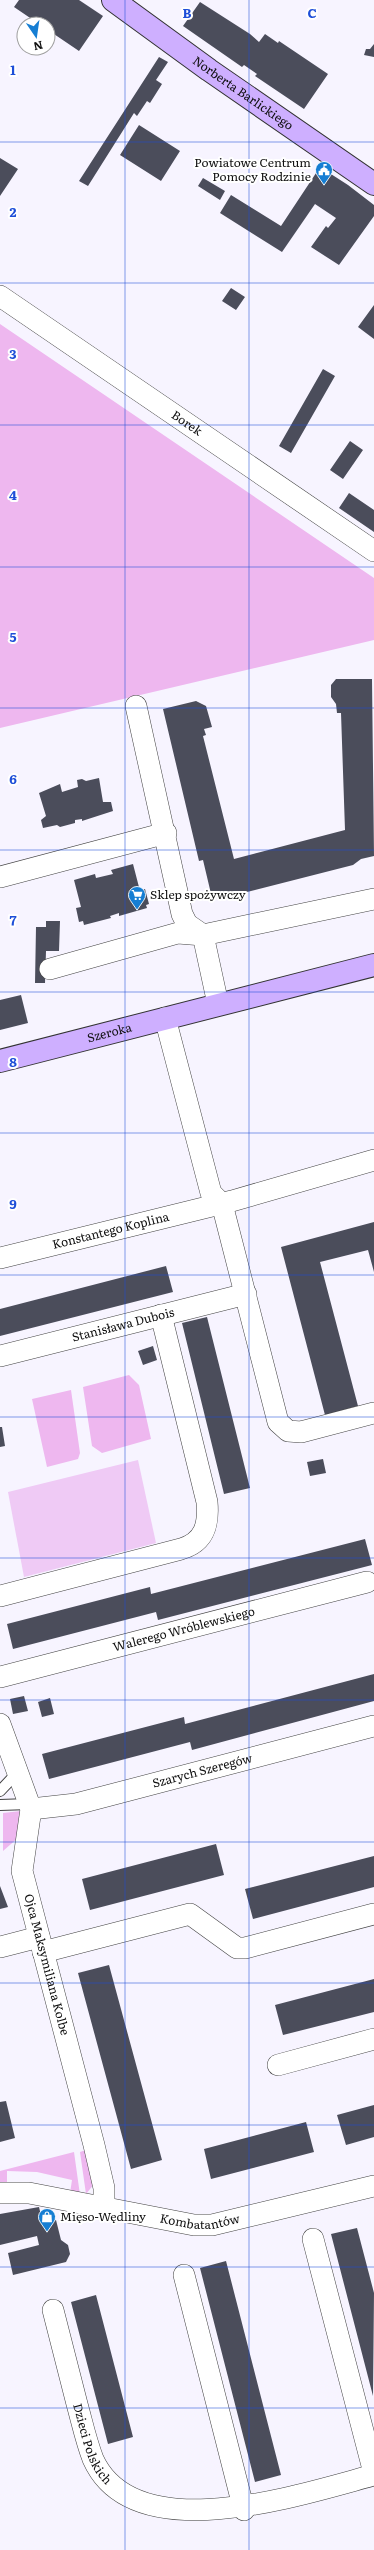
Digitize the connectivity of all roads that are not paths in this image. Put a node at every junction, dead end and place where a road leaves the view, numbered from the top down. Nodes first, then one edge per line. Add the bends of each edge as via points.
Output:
1 (113, 0) edge
2 (374, 184) edge
3 (0, 296) edge
4 (374, 551) edge
5 (136, 706) dead end
6 (166, 833) junction
7 (0, 877) edge
8 (374, 900) edge
9 (203, 934) junction
10 (374, 965) edge
11 (50, 969) dead end
12 (218, 1004) junction
13 (165, 1018) junction
14 (0, 1061) edge
15 (374, 1160) edge
16 (222, 1204) junction
17 (0, 1258) edge
18 (246, 1294) junction
19 (161, 1316) junction
20 (0, 1356) edge
21 (374, 1413) edge
22 (367, 1582) dead end
23 (0, 1596) edge
24 (0, 1677) edge
25 (374, 1726) edge
26 (2, 1736) edge
27 (17, 1773) junction
28 (0, 1791) edge
29 (0, 1805) edge
30 (30, 1806) junction
31 (374, 1914) edge
32 (41, 1945) junction
33 (0, 1947) edge
34 (374, 2039) edge
35 (278, 2065) dead end
36 (374, 2186) edge
37 (0, 2193) edge
38 (104, 2207) junction
39 (313, 2240) dead end
40 (184, 2275) dead end
41 (53, 2310) dead end
42 (374, 2474) edge
43 (244, 2510) junction

1 - 2 street, Norberta Barlickiego
3 - 4 street, Borek
5 - 6 street
6 - 7 street
6 - 9 street via 182,914 187,924
8 - 9 street
9 - 11 street via 178,933
9 - 12 street
10 - 12 street, Szeroka
12 - 13 street, Szeroka
13 - 14 street, Szeroka
13 - 16 street via 211,1194
15 - 16 street, Konstantego Koplina
16 - 17 street, Konstantego Koplina
16 - 18 street
18 - 19 street, Stanisława Dubois
18 - 21 street via 278,1422 288,1431 301,1432
19 - 20 street, Stanisława Dubois
19 - 23 street via 205,1495 208,1513 206,1527 200,1540 192,1546
22 - 24 street, Walerego Wróblewskiego
25 - 30 street, Szarych Szeregów via 76,1804
26 - 27 street, Ojca Maksymiliana Kolbe
27 - 28 lane
27 - 30 street, Ojca Maksymiliana Kolbe
29 - 30 lane
30 - 32 street, Ojca Maksymiliana Kolbe via 22,1871
31 - 32 street via 245,1948 237,1948 190,1914
32 - 33 street
32 - 38 street, Ojca Maksymiliana Kolbe via 96,2152 104,2188
34 - 35 street
36 - 38 street, Kombatantów via 212,2225 194,2225
37 - 38 street, Kombatantów via 29,2193
39 - 42 street, Dzieci Polskich
40 - 43 street
41 - 43 street, Dzieci Polskich via 93,2460 114,2490 139,2506 193,2516
42 - 43 street, Dzieci Polskich

